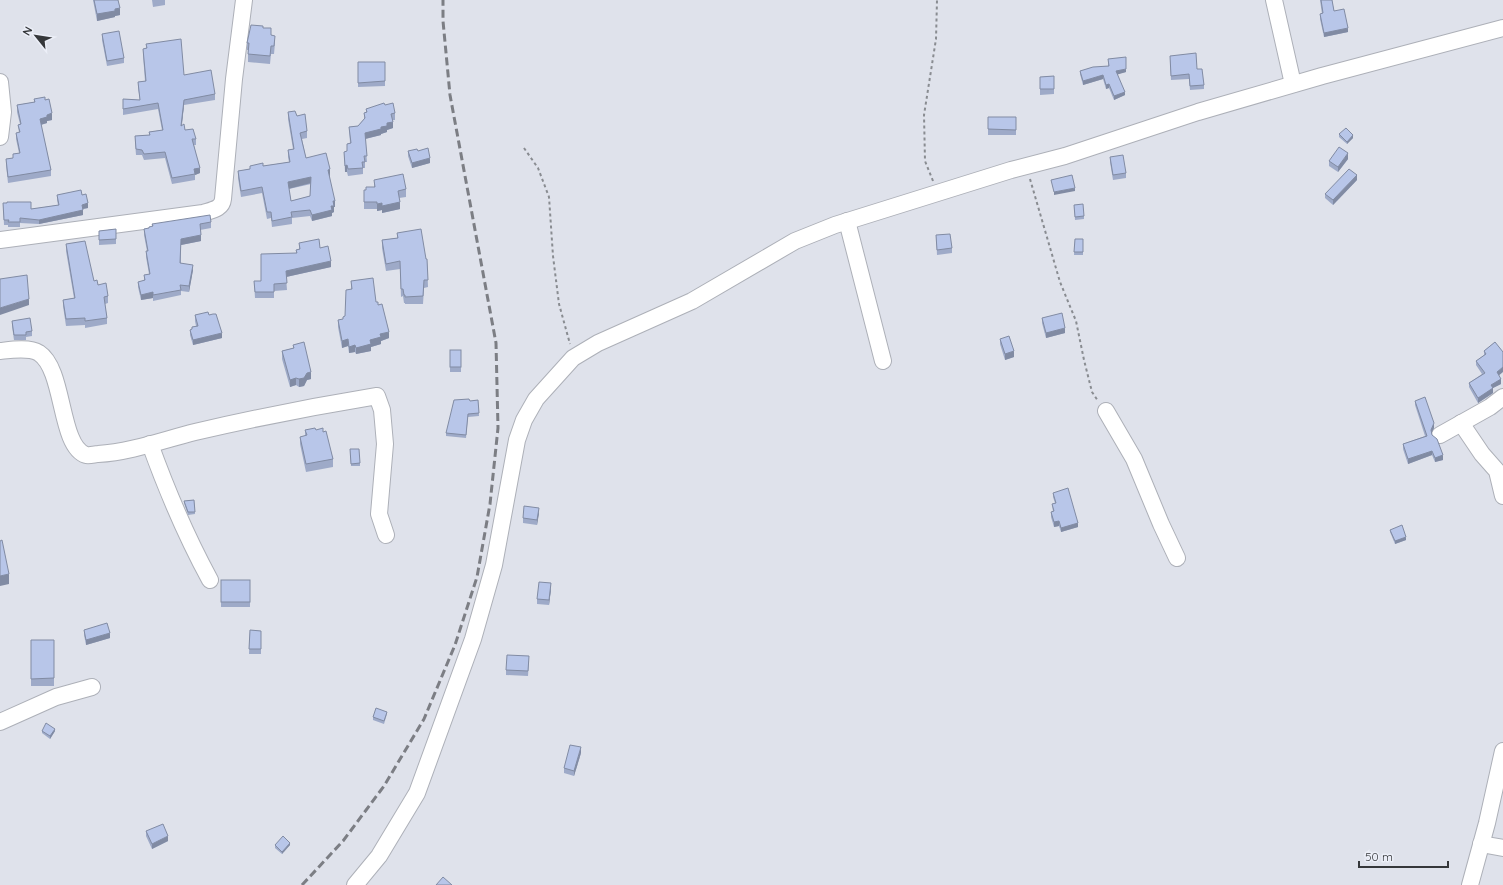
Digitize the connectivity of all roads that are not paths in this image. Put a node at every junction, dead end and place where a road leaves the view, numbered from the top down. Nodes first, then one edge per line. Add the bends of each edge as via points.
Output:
1 (244, 0) edge
2 (1274, 0) edge
3 (1503, 28) edge
4 (0, 82) edge
5 (1293, 84) junction
6 (0, 137) edge
7 (847, 221) junction
8 (0, 240) edge
9 (0, 351) edge
10 (883, 361) dead end
11 (1503, 397) edge
12 (1106, 411) road end
13 (1461, 423) junction
14 (1440, 435) dead end
15 (150, 444) junction
16 (1503, 496) edge
17 (386, 535) dead end
18 (1177, 558) dead end
19 (210, 580) dead end
20 (92, 687) dead end
21 (0, 722) edge
22 (1503, 751) edge
23 (1481, 844) junction
24 (1503, 848) edge
25 (355, 885) edge
26 (1470, 885) edge

1 - 8 street via 234,79 224,199 220,207 203,213
2 - 5 street
3 - 5 street
4 - 6 street via 3,112
5 - 7 street
7 - 10 street
7 - 25 street via 796,241 692,301 598,343 573,358 536,400 524,420 517,440 494,565 473,639 416,793 379,856
9 - 15 street via 23,349 38,352 47,361 57,386 68,428 78,450 86,455 116,453
11 - 13 street
12 - 18 street via 1134,459 1160,524
13 - 14 street
13 - 16 street via 1497,471
15 - 17 street via 288,411 377,396 382,410 385,444 379,514
15 - 19 street via 166,490 194,552
20 - 21 street via 56,697
22 - 23 street
23 - 24 street
23 - 26 street

